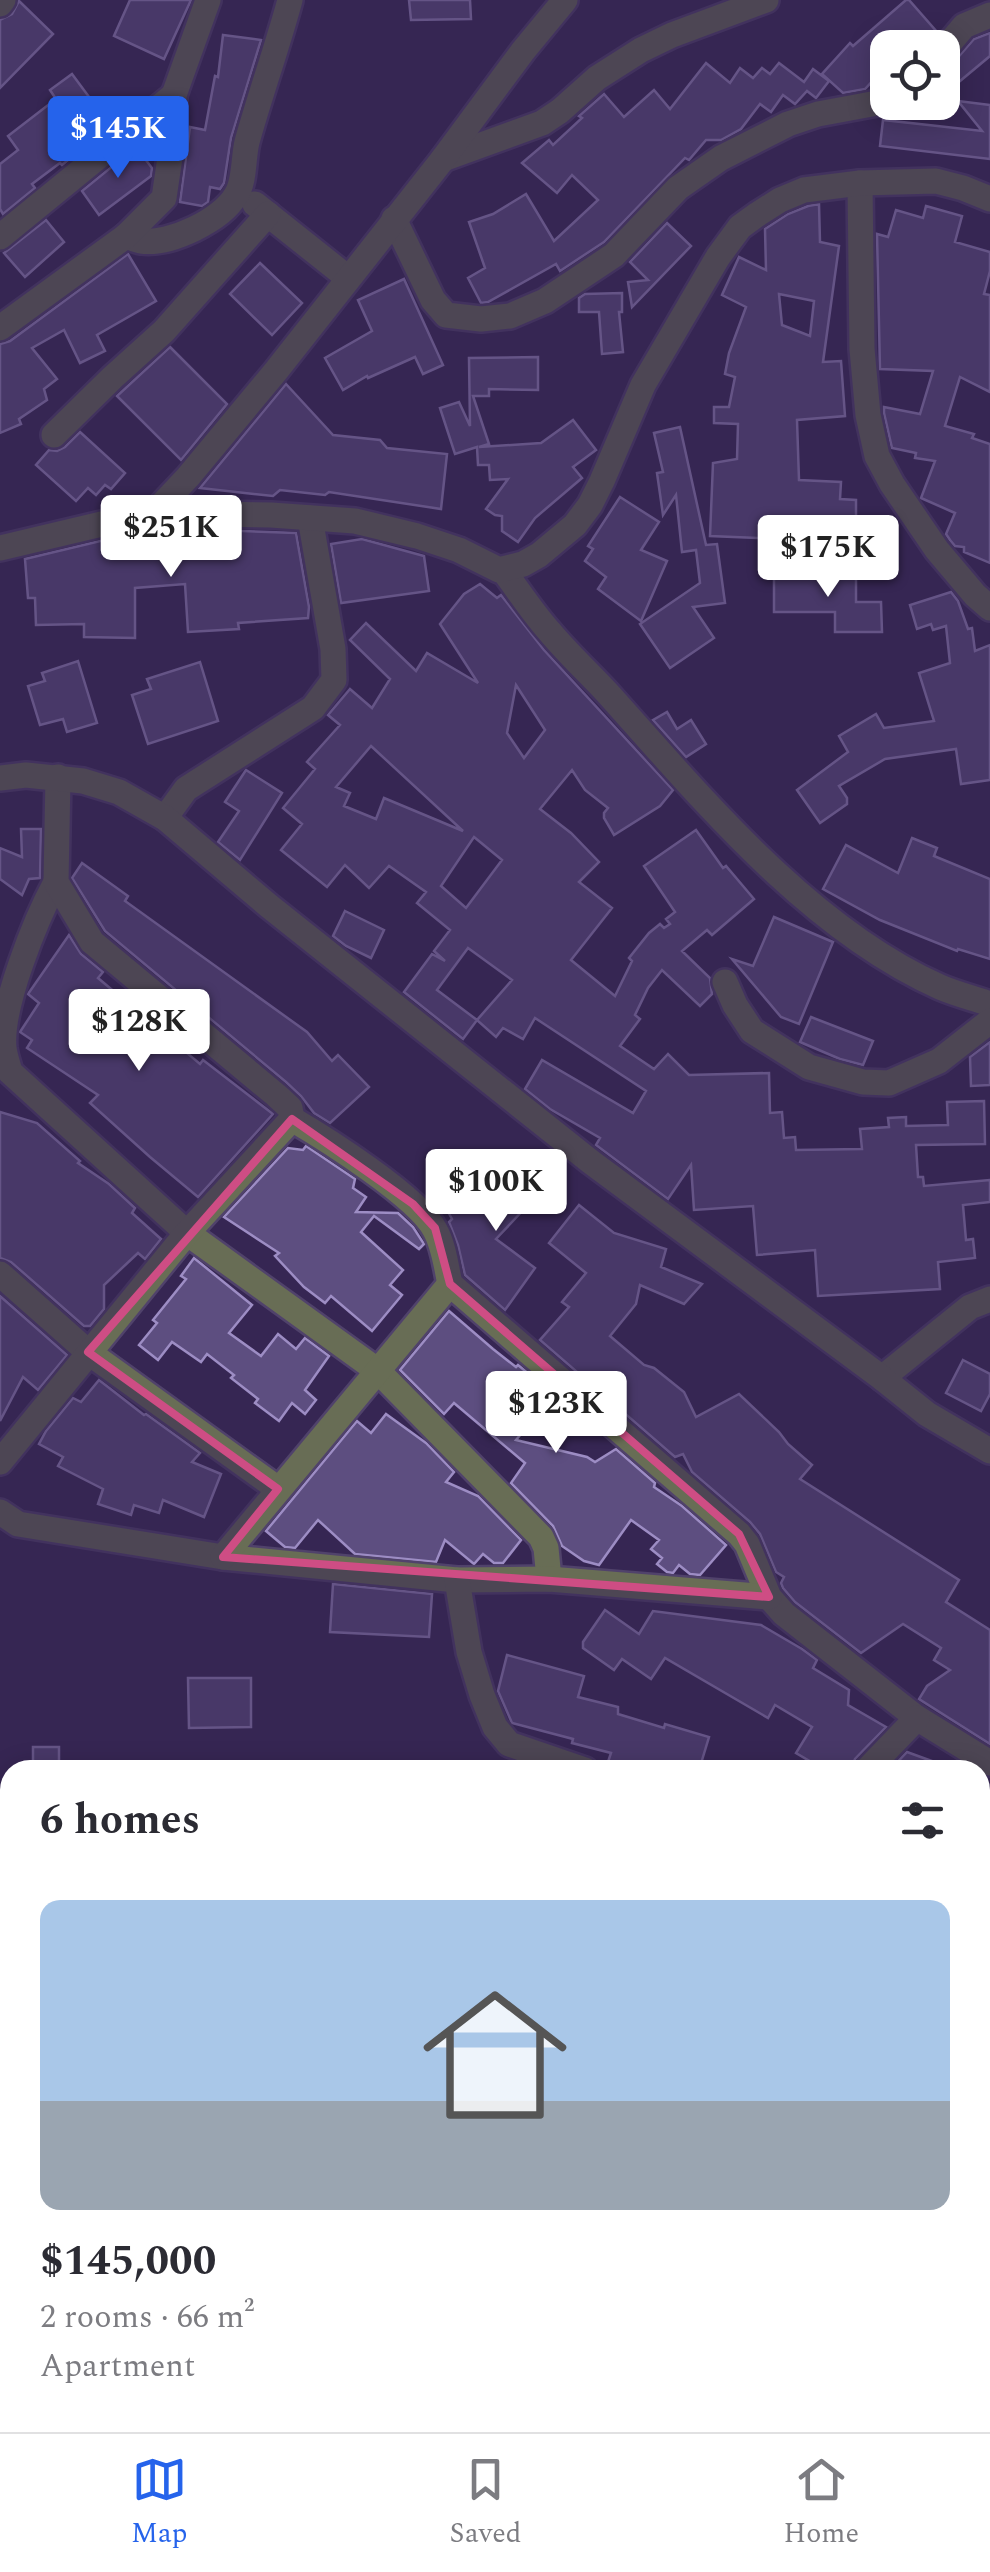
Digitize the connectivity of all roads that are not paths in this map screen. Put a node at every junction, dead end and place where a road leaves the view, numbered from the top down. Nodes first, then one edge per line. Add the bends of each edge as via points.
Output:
1 (208, 0) edge
2 (290, 0) edge
3 (565, 0) edge
4 (766, 0) edge
5 (545, 11) edge
6 (990, 16) edge
7 (960, 31) edge
8 (174, 95) junction
9 (870, 104) edge
10 (444, 159) junction
11 (860, 183) junction
12 (239, 192) junction
13 (990, 199) edge
14 (268, 214) junction
15 (394, 219) junction
16 (126, 236) junction
17 (0, 238) edge
18 (348, 278) junction
19 (0, 328) edge
20 (54, 435) dead end
21 (154, 513) junction
22 (310, 518) junction
23 (0, 548) edge
24 (504, 570) junction
25 (990, 608) edge
26 (58, 777) junction
27 (0, 778) edge
28 (165, 818) junction
29 (56, 882) junction
30 (725, 982) dead end
31 (990, 1004) edge
32 (990, 1020) edge
33 (5, 1073) edge
34 (292, 1119) junction
35 (187, 1233) junction
36 (0, 1274) edge
37 (450, 1284) junction
38 (990, 1299) edge
39 (88, 1352) junction
40 (378, 1370) junction
41 (882, 1378) junction
42 (990, 1452) edge
43 (0, 1462) edge
44 (278, 1489) junction
45 (0, 1512) edge
46 (223, 1557) junction
47 (549, 1579) junction
48 (457, 1580) junction
49 (769, 1597) junction
50 (916, 1718) junction
51 (556, 1760) edge
52 (876, 1760) edge
53 (984, 1760) edge

1 - 8 street
2 - 12 street via 246,144
3 - 5 street
4 - 10 street via 640,50 542,123
5 - 10 street
6 - 7 street
8 - 16 street via 164,198
8 - 17 street
9 - 15 street via 788,124 721,158 678,188 614,255 510,316 446,315
10 - 15 street
11 - 13 street via 936,181
11 - 24 street via 804,190 740,228 644,385 590,505 538,555
11 - 25 street via 862,349 877,456 937,550
12 - 14 street
12 - 16 street via 228,207 186,232 156,240
14 - 18 street
14 - 20 street via 164,332
15 - 18 street
16 - 19 street
18 - 21 street
21 - 22 street
21 - 23 street
22 - 24 street via 417,536
22 - 28 street via 334,680 313,708 186,789
24 - 31 street via 548,631 776,874 898,965
26 - 27 street
26 - 28 street via 119,792
26 - 29 street
28 - 41 street via 591,1162
29 - 33 street via 38,916 4,1022
29 - 34 street via 92,942 276,1094
30 - 32 street via 752,1031 809,1067 863,1082 889,1083 938,1061
33 - 35 street
34 - 35 street
34 - 37 street via 414,1204 435,1228
35 - 39 street
35 - 40 street
36 - 39 street
37 - 40 street
37 - 49 street via 739,1534
38 - 41 street via 970,1307
39 - 43 street
39 - 44 street
40 - 44 street
40 - 47 street via 541,1537
41 - 42 street
44 - 46 street
45 - 46 street via 18,1524
46 - 48 street
47 - 48 street
47 - 49 street
48 - 51 street via 469,1652 495,1726 510,1744
49 - 50 street
50 - 52 street
50 - 53 street

